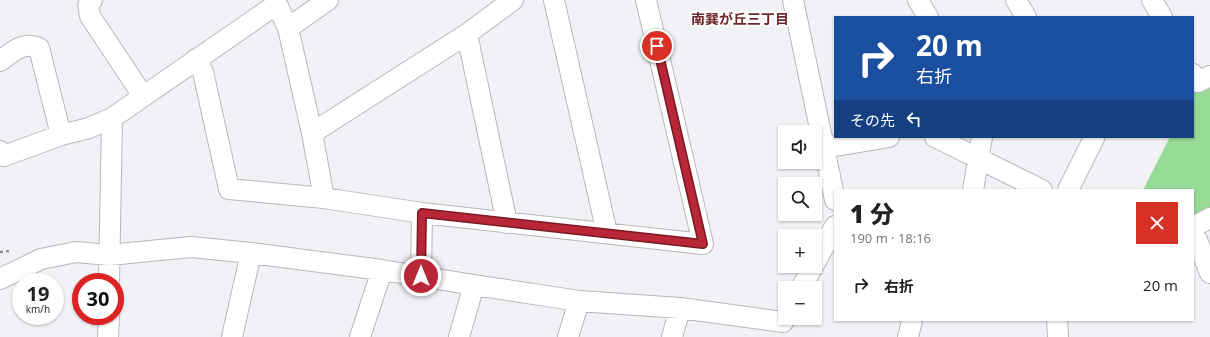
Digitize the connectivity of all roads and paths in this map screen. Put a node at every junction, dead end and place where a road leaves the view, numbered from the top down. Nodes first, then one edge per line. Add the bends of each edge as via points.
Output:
1 (92, 0) edge
2 (328, 0) edge
3 (513, 0) edge
4 (554, 0) edge
5 (646, 0) edge
6 (793, 0) edge
7 (918, 0) edge
8 (1016, 0) edge
9 (1152, 0) edge
10 (279, 2) edge
11 (927, 16) edge
12 (1025, 16) edge
13 (1161, 16) edge
14 (288, 28) junction
15 (467, 34) junction
16 (196, 59) junction
17 (0, 61) edge
18 (1194, 76) edge
19 (1210, 76) edge
20 (142, 96) junction
21 (112, 118) junction
22 (312, 133) junction
23 (61, 135) junction
24 (883, 138) edge
25 (937, 138) edge
26 (982, 138) edge
27 (1094, 138) edge
28 (824, 148) junction
29 (0, 151) edge
30 (979, 158) junction
31 (973, 189) edge
32 (1040, 189) edge
33 (1068, 189) edge
34 (834, 195) edge
35 (324, 198) junction
36 (422, 213) junction
37 (1210, 218) edge
38 (507, 222) junction
39 (1194, 226) edge
40 (834, 228) edge
41 (607, 233) junction
42 (1194, 233) edge
43 (822, 250) edge
44 (251, 253) junction
45 (109, 255) junction
46 (382, 270) junction
47 (109, 273) edge
48 (1210, 273) edge
49 (421, 276) junction
50 (0, 279) edge
51 (474, 286) junction
52 (579, 301) junction
53 (680, 308) junction
54 (912, 321) edge
55 (1057, 321) edge
56 (109, 325) edge
57 (782, 326) edge
58 (108, 337) edge
59 (232, 337) edge
60 (360, 337) edge
61 (459, 337) edge
62 (568, 337) edge
63 (672, 337) edge
64 (908, 337) edge
65 (1058, 337) edge

1 - 20 street via 88,6 90,16
2 - 14 street
3 - 15 street
4 - 41 street
5 - 41 street via 703,244
6 - 28 street
7 - 11 street
8 - 12 street
9 - 13 street
10 - 14 street
10 - 16 street
14 - 22 street
15 - 22 street
15 - 38 street
16 - 20 street
16 - 35 street via 203,72 229,189
17 - 23 street via 20,47 32,45 39,48
18 - 19 street via 1198,82
20 - 21 street
21 - 23 street via 89,128
21 - 45 street
22 - 35 street
23 - 29 street via 4,156
24 - 28 street
25 - 30 street
26 - 30 street
27 - 33 street
28 - 34 street
30 - 31 street
30 - 32 street
35 - 36 street
36 - 38 street
36 - 49 street
37 - 39 street
38 - 41 street
40 - 43 street
42 - 48 street
44 - 45 street via 191,248
44 - 46 street
44 - 59 street
45 - 47 street
45 - 50 street via 76,252 41,259
46 - 49 street
46 - 60 street
49 - 51 street
51 - 52 street
51 - 61 street
52 - 53 street
52 - 62 street
53 - 57 street
53 - 63 street
54 - 64 street
55 - 65 street
56 - 58 street

